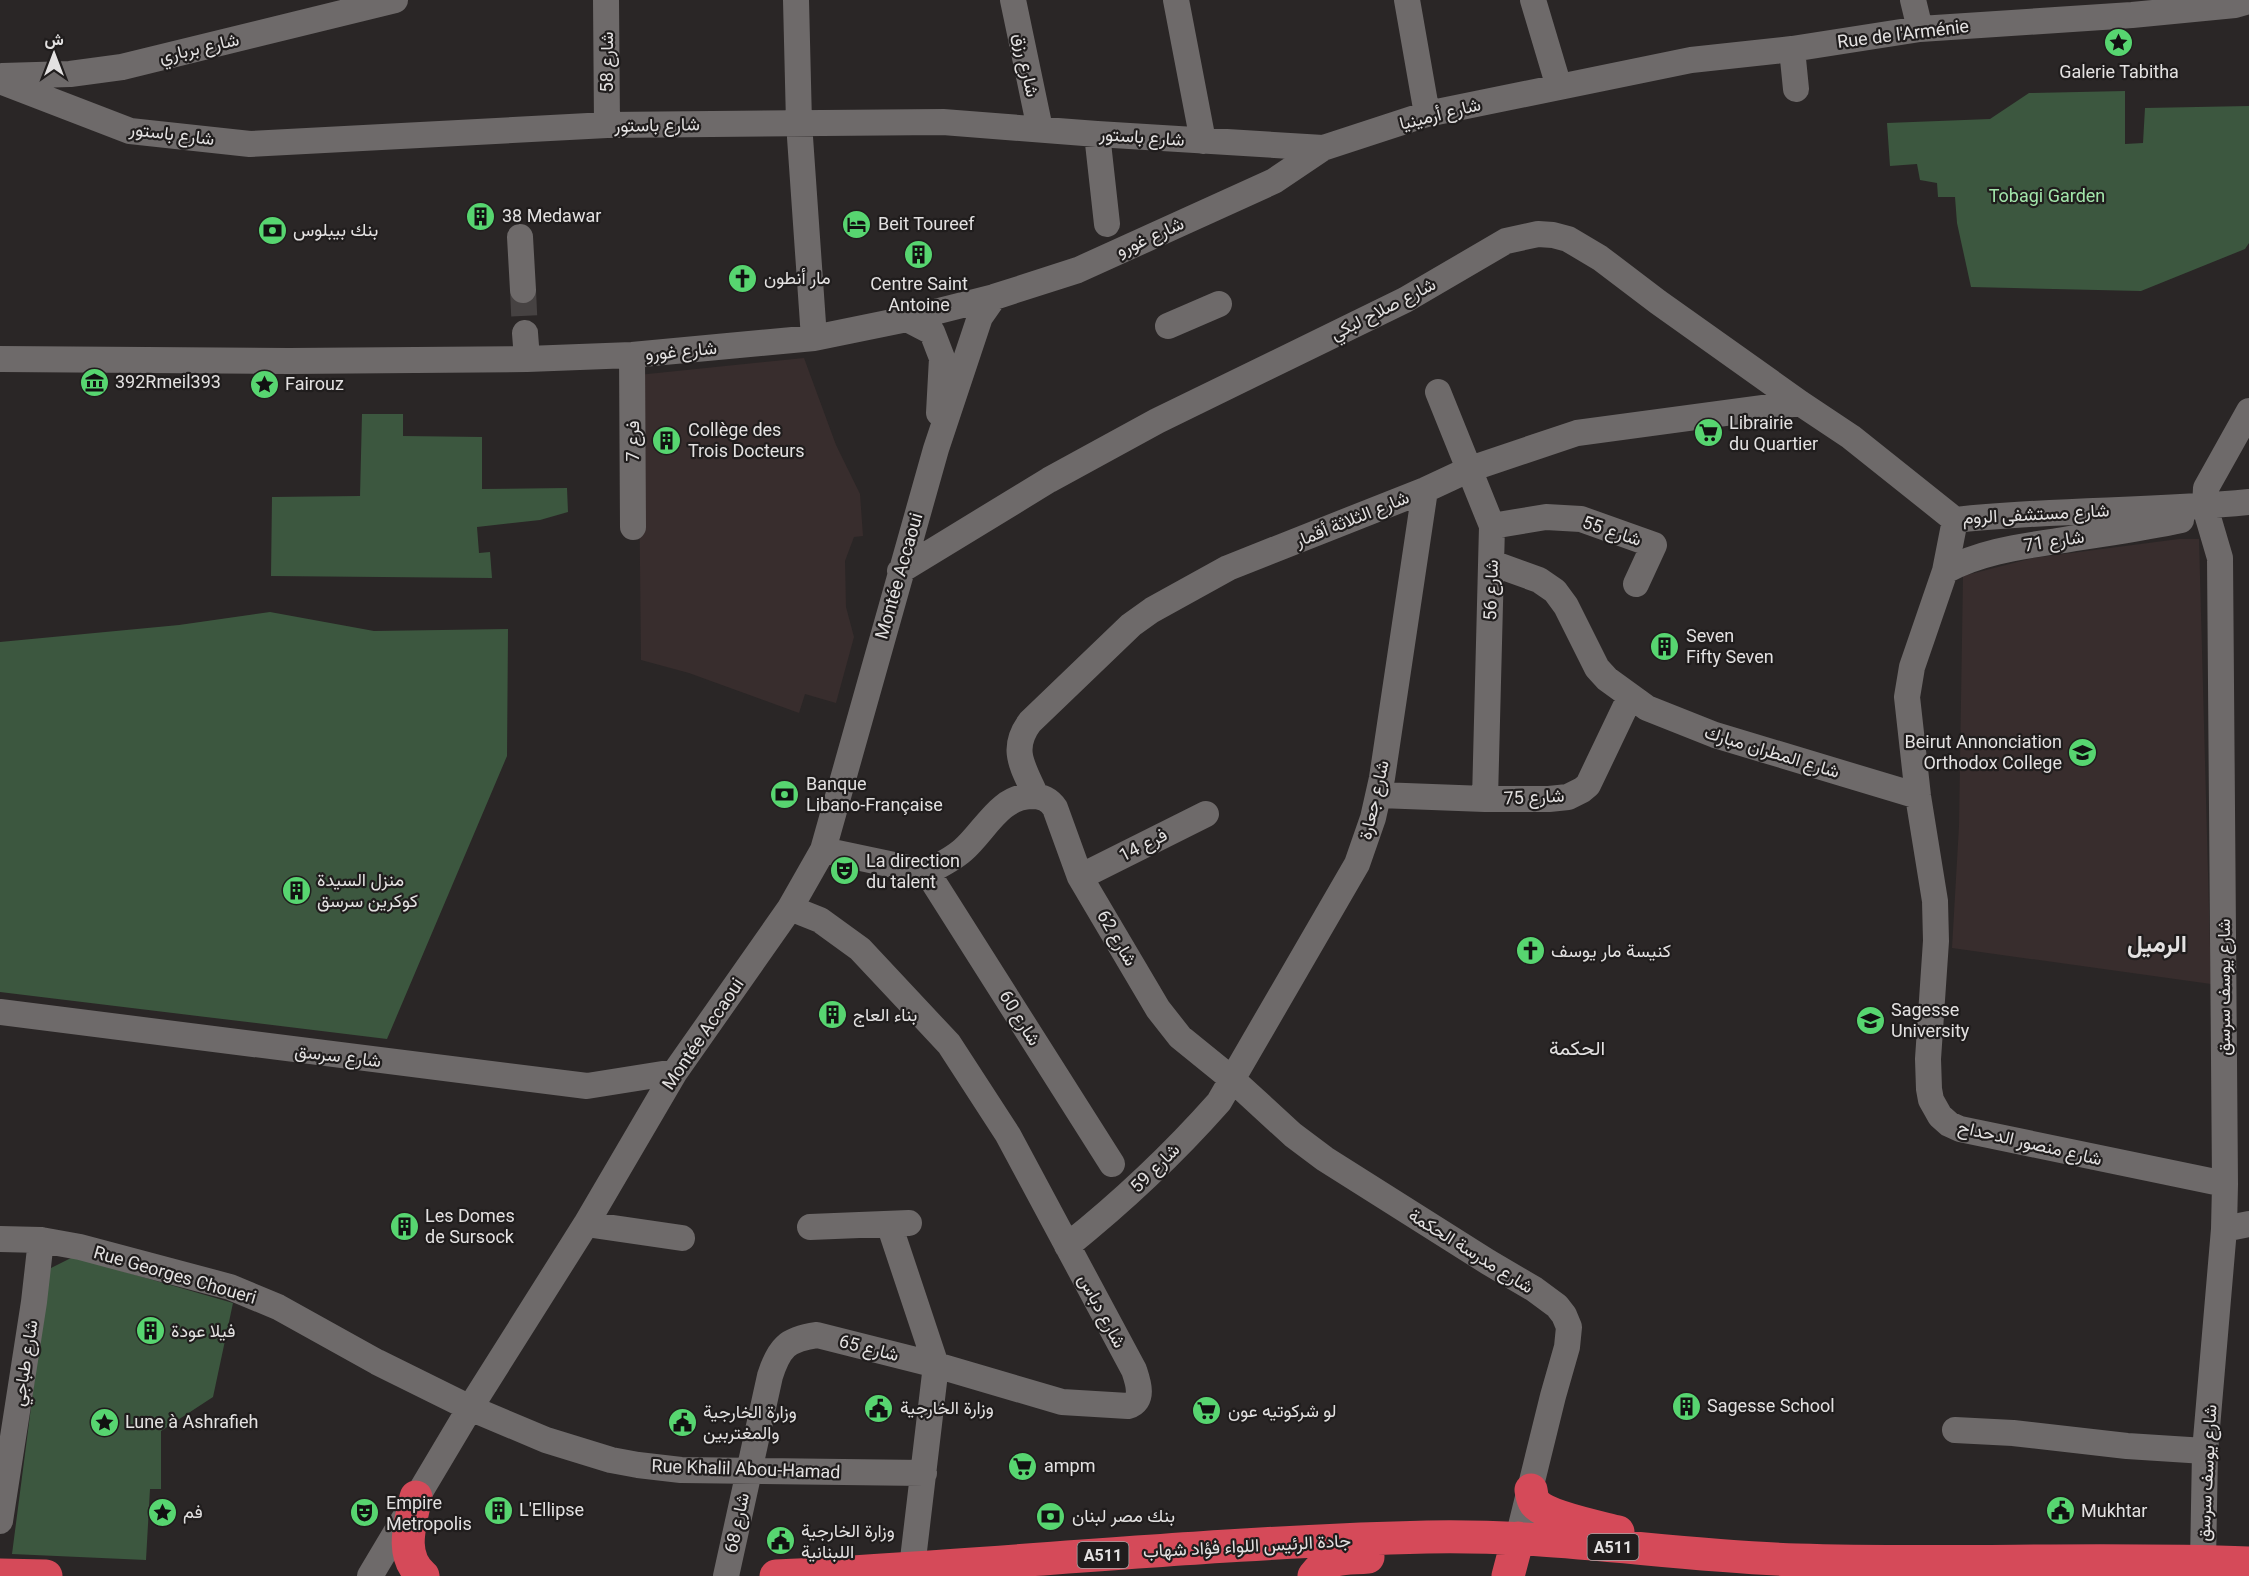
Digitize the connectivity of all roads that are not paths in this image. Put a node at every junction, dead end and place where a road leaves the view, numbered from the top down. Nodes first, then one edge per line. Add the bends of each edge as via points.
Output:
1 (395, 0) edge
2 (606, 0) edge
3 (796, 0) edge
4 (1013, 0) edge
5 (1176, 0) edge
6 (1407, 0) edge
7 (1533, 0) edge
8 (1912, 0) edge
9 (2240, 2) edge
10 (1920, 29) junction
11 (1792, 49) junction
12 (0, 76) edge
13 (0, 81) edge
14 (1559, 87) junction
15 (1796, 88) dead end
16 (1427, 114) junction
17 (799, 123) junction
18 (607, 125) junction
19 (1040, 129) junction
20 (1097, 134) junction
21 (1203, 141) junction
22 (1268, 146) junction
23 (1323, 148) junction
24 (1274, 180) junction
25 (1107, 224) dead end
26 (520, 237) dead end
27 (523, 290) tunnel mouth
28 (994, 297) junction
29 (1219, 304) dead end
30 (907, 319) junction
31 (1168, 326) dead end
32 (525, 333) tunnel mouth
33 (814, 338) junction
34 (632, 355) junction
35 (0, 359) edge
36 (527, 359) junction
37 (1437, 392) dead end
38 (1800, 403) junction
39 (2249, 411) edge
40 (1851, 436) joint
41 (936, 449) junction
42 (1470, 469) junction
43 (1425, 490) junction
44 (2249, 502) edge
45 (2205, 507) junction
46 (1955, 520) junction
47 (633, 526) dead end
48 (1492, 526) junction
49 (2220, 558) junction
50 (1492, 563) junction
51 (1945, 571) junction
52 (900, 572) junction
53 (1636, 584) dead end
54 (1630, 697) junction
55 (1379, 795) junction
56 (1918, 796) junction
57 (1027, 797) junction
58 (1485, 799) junction
59 (1206, 814) dead end
60 (823, 850) junction
61 (927, 872) junction
62 (1080, 877) junction
63 (790, 908) junction
64 (0, 1012) edge
65 (675, 1072) junction
66 (1233, 1080) junction
67 (1112, 1164) dead end
68 (2225, 1184) junction
69 (586, 1224) junction
70 (2249, 1224) edge
71 (810, 1227) dead end
72 (2224, 1229) junction
73 (682, 1238) dead end
74 (0, 1239) edge
75 (41, 1240) junction
76 (1067, 1246) junction
77 (936, 1365) junction
78 (9, 1404) edge
79 (470, 1408) junction
80 (1955, 1430) dead end
81 (2205, 1451) junction
82 (748, 1470) junction
83 (924, 1473) junction
84 (1531, 1490) junction
85 (416, 1497) junction
86 (0, 1521) edge
87 (1518, 1538) junction
88 (1707, 1555) junction
89 (2249, 1563) edge
90 (2202, 1569) edge
91 (911, 1573) edge
92 (0, 1575) edge
93 (46, 1576) edge
94 (369, 1576) edge
95 (423, 1576) edge
96 (726, 1576) edge
97 (776, 1576) edge
98 (1314, 1576) edge
99 (1508, 1576) edge

1 - 12 street, شارع برباري via 122,67 70,74
2 - 18 street, شارع 58
3 - 17 street
4 - 19 street, شارع رزق
5 - 21 street
6 - 16 street
7 - 14 street
8 - 10 street
9 - 10 street, Rue de l'Arménie via 2132,15
10 - 11 street, Rue de l'Arménie
11 - 14 street, Rue de l'Arménie via 1690,60
11 - 15 street
13 - 18 street, شارع باستور via 130,132 250,144
14 - 16 street, شارع أرمينيا
16 - 23 street, شارع أرمينيا
17 - 18 street, شارع باستور
17 - 19 street, شارع باستور via 943,122
17 - 33 street
19 - 20 street, شارع باستور
20 - 21 street, شارع باستور
20 - 25 street
21 - 22 street, شارع باستور
22 - 23 street, شارع باستور
22 - 24 street via 1281,158 1281,168
23 - 24 street, شارع غورو
24 - 28 street, شارع غورو via 1078,270
26 - 27 street
28 - 30 street, شارع غورو
28 - 41 street, Montée Accaoui via 980,317
29 - 31 street
30 - 33 street, شارع غورو
30 - 41 street, Montée Accaoui via 932,332 942,358
32 - 36 street
33 - 34 street, شارع غورو
34 - 36 street, شارع غورو
34 - 47 street, فرع 7
35 - 36 street, شارع غورو
37 - 42 street, شارع 56
38 - 40 street, شارع صلاح لبكي
38 - 42 street, شارع الثلاثة أقمار via 1577,433
38 - 52 street, شارع صلاح لبكي via 1582,246 1553,235 1522,236 1506,241 1398,304 1147,426 1049,480
39 - 45 street, شارع يوسف سرسق via 2206,488
40 - 46 street, شارع مستشفى الروم
41 - 52 street, Montée Accaoui
42 - 43 street, شارع الثلاثة أقمار
42 - 48 street, شارع 56
43 - 55 street, شارع جعارة
43 - 57 street, شارع الثلاثة أقمار via 1228,568 1131,625 1027,727 1019,757
44 - 45 street, شارع مستشفى الروم
45 - 46 street, شارع مستشفى الروم
45 - 49 street, شارع يوسف سرسق
46 - 51 street, شارع منصور الدحداح
48 - 50 street, شارع 56
48 - 53 street, شارع 55 via 1546,517 1581,519 1654,545
49 - 51 street, شارع 71 via 2200,527 2181,520 1983,554
49 - 68 street, شارع يوسف سرسق
50 - 54 street, شارع المطران مبارك via 1539,580 1555,591 1597,668
50 - 58 street, شارع 56
51 - 56 street, شارع منصور الدحداح via 1909,683
52 - 60 street, Montée Accaoui
54 - 56 street, شارع المطران مبارك via 1662,716 1715,735
54 - 58 street, شارع 75 via 1582,790 1568,797 1549,799
55 - 58 street, شارع 75
55 - 66 street, شارع جعارة via 1357,864
56 - 68 street, شارع منصور الدحداح via 1935,901 1928,1059 1932,1100 1940,1116 1959,1129
57 - 61 street via 1003,807 963,850
57 - 62 street, شارع 62 via 1046,798 1055,808
59 - 62 street, فرع 14
60 - 61 street
60 - 63 street, Montée Accaoui
61 - 67 street, شارع 60
62 - 66 street, شارع 62 via 1169,1024
63 - 65 street, Montée Accaoui
63 - 76 street, شارع دباس via 820,920 860,949 949,1044 1008,1136
64 - 65 street, شارع سرسق via 587,1086
65 - 69 street, Montée Accaoui
66 - 76 street, شارع 59 via 1200,1124 1121,1202
66 - 84 street, شارع مدرسة الحكمة via 1293,1136 1325,1159 1534,1289 1564,1315 1569,1327 1567,1347
68 - 72 street, شارع يوسف سرسق
69 - 73 street
69 - 79 street, Montée Accaoui
70 - 72 street
71 - 77 street, شارع 65 via 899,1224
72 - 81 street, شارع يوسف سرسق
74 - 75 street, Rue Georges Choueri
75 - 78 street, شارع طباجي via 33,1312
75 - 79 street, Rue Georges Choueri via 230,1287 278,1307
76 - 77 street, شارع دباس via 1134,1370 1139,1387 1136,1402 1114,1407 1062,1402
77 - 82 street, شارع 65 via 817,1335 792,1341 782,1349 770,1376
77 - 83 street
78 - 86 street, شارع طباجي
79 - 82 street, Rue Khalil Abou-Hamad via 546,1440 611,1460 681,1470
79 - 85 street, Montée Accaoui
80 - 81 street
81 - 90 street, شارع يوسف سرسق
82 - 83 street, Rue Khalil Abou-Hamad
82 - 96 street, شارع 68
83 - 91 street
84 - 87 street, شارع مدرسة الحكمة
84 - 88 highway via 1537,1506 1556,1515
85 - 94 street, Montée Accaoui
85 - 95 highway via 408,1554
87 - 88 highway, A511
87 - 91 highway, جادة الرئيس اللواء فؤاد شهاب / A511 via 1249,1544
87 - 98 highway via 1466,1552 1338,1559 1327,1563
87 - 99 highway
88 - 90 highway, A511
89 - 90 highway, A511
91 - 97 highway, جادة الرئيس اللواء فؤاد شهاب / A511
92 - 93 highway

